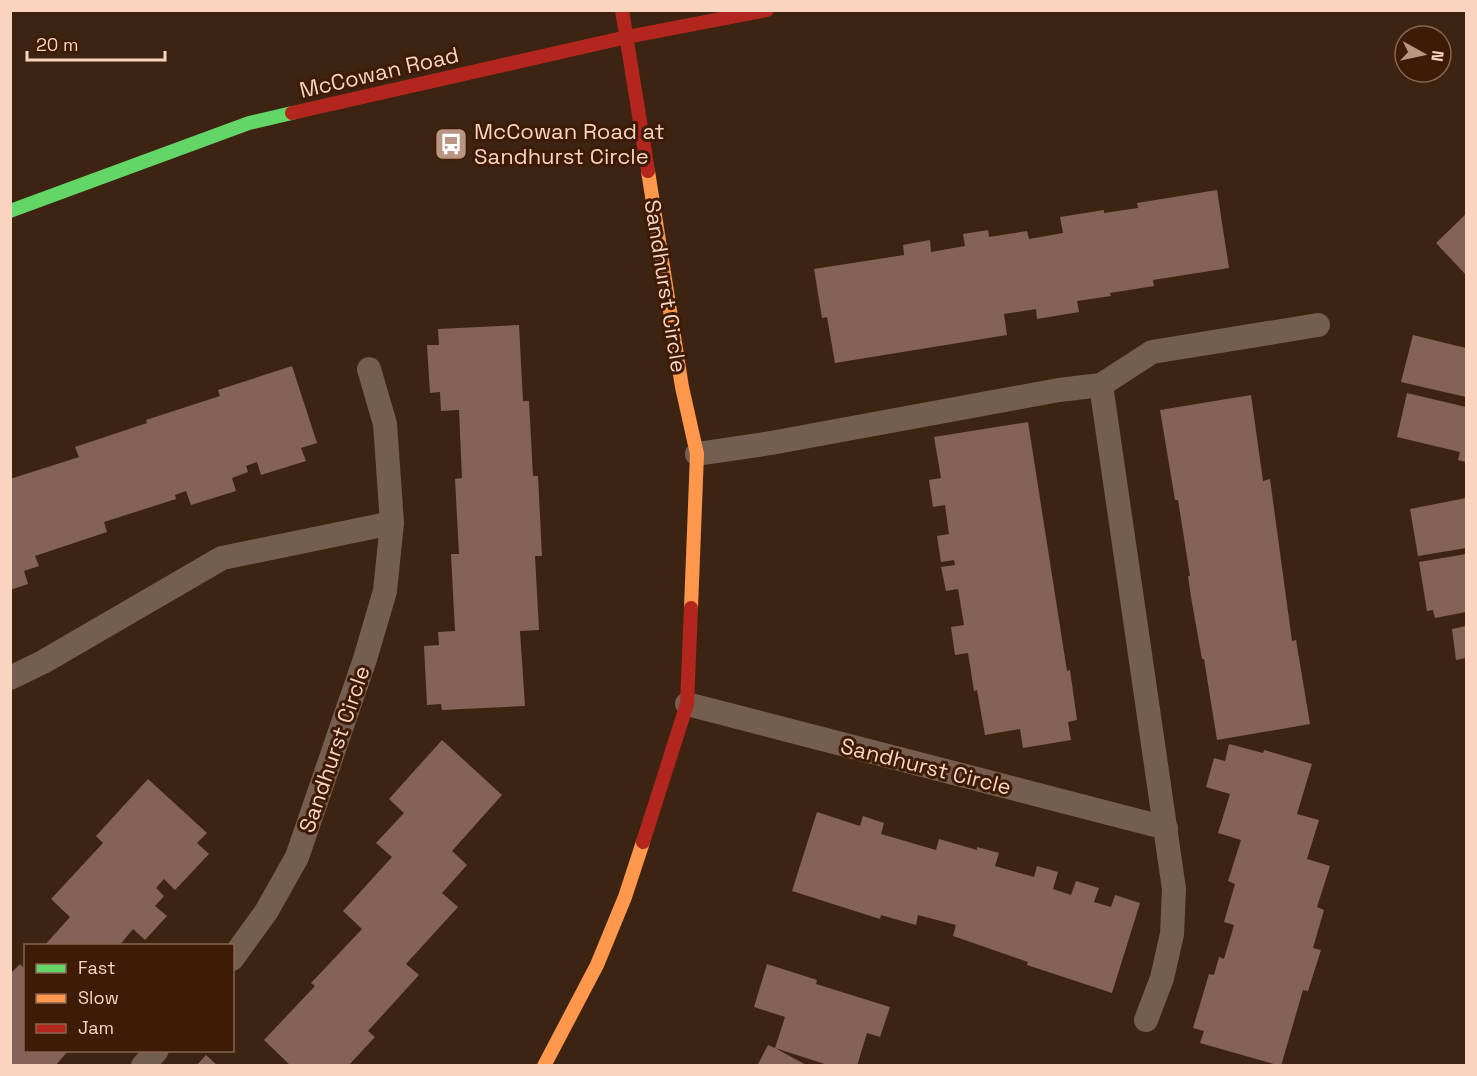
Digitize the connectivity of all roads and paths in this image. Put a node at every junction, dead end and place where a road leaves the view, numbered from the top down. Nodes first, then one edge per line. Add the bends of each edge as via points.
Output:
1 (622, 10) edge
2 (767, 10) edge
3 (627, 37) junction
4 (10, 211) edge
5 (1318, 324) dead end
6 (369, 369) dead end
7 (1101, 385) junction
8 (697, 454) junction
9 (392, 523) junction
10 (10, 678) edge
11 (687, 704) junction
12 (1166, 828) junction
13 (234, 956) edge
14 (1146, 1020) dead end
15 (155, 1052) edge
16 (143, 1065) edge
17 (544, 1065) edge

1 - 3 street, Sandhurst Circle
2 - 3 street, McCowan Road
3 - 4 street, McCowan Road via 249,123
3 - 8 street, Sandhurst Circle via 682,387
5 - 7 lane via 1152,352
6 - 9 lane, Sandhurst Circle via 385,424
7 - 8 lane
7 - 12 lane
8 - 11 street, Sandhurst Circle
9 - 10 lane via 222,558
9 - 13 lane, Sandhurst Circle via 381,608 297,857 266,912
11 - 12 lane, Sandhurst Circle
11 - 17 street, Sandhurst Circle via 625,897 597,965
12 - 14 lane via 1174,889 1172,934 1162,978
15 - 16 lane

